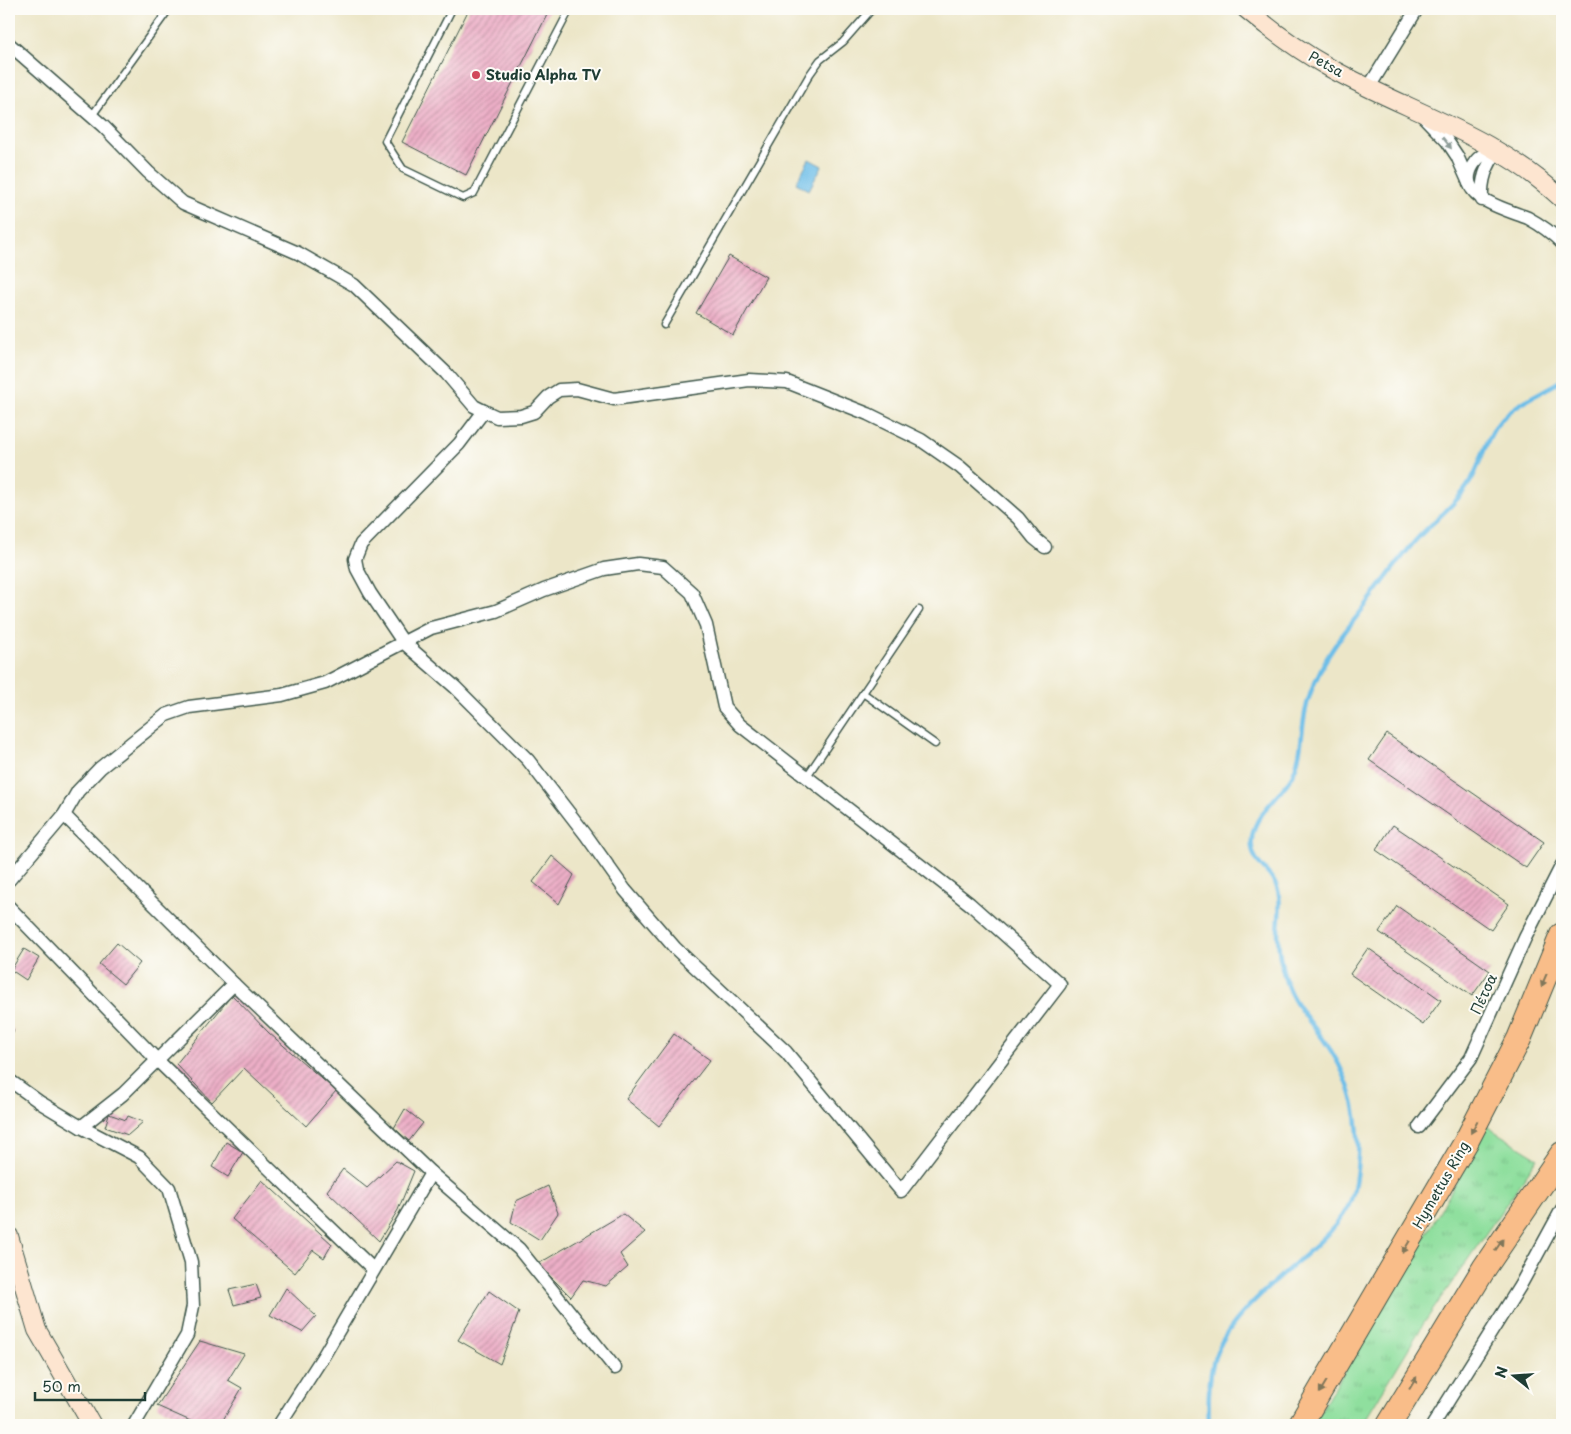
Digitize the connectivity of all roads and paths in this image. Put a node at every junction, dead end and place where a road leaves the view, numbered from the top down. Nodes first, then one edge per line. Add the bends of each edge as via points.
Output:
1 (169, 9) edge
2 (452, 9) edge
3 (570, 9) edge
4 (872, 9) edge
5 (1246, 9) edge
6 (1417, 9) edge
7 (9, 44) edge
8 (1369, 87) junction
9 (1414, 107) junction
10 (91, 117) junction
11 (1498, 150) junction
12 (1478, 195) junction
13 (1562, 199) edge
14 (1562, 243) edge
15 (664, 325) dead end
16 (484, 411) junction
17 (1045, 547) dead end
18 (919, 610) dead end
19 (403, 642) junction
20 (863, 693) junction
21 (935, 744) dead end
22 (807, 776) junction
23 (64, 814) junction
24 (1562, 865) edge
25 (9, 880) edge
26 (9, 907) edge
27 (1562, 935) edge
28 (234, 984) junction
29 (158, 1061) junction
30 (9, 1080) edge
31 (82, 1127) junction
32 (1418, 1127) dead end
33 (1562, 1154) edge
34 (430, 1172) junction
35 (1562, 1209) edge
36 (10, 1243) edge
37 (373, 1269) junction
38 (615, 1368) dead end
39 (92, 1425) edge
40 (134, 1425) edge
41 (279, 1425) edge
42 (1300, 1425) edge
43 (1388, 1425) edge
44 (1433, 1425) edge

1 - 10 lane
2 - 3 lane via 384,141 403,169 463,198 474,192
4 - 15 lane via 810,74
5 - 8 main road, Petsa via 1296,47
6 - 8 street
7 - 10 street
8 - 9 main road, Petsa
9 - 11 main road, Petsa
9 -> 12 street, Petsa via 1447,141
10 - 16 street via 183,202 298,253 354,285 446,373 474,406
11 - 12 street via 1484,173
11 - 13 main road, Petsa
12 - 14 street via 1548,229
16 - 17 street via 497,417 522,416 534,412 559,390 577,389 614,399 749,380 787,382 868,414 921,440 960,467 1018,518
16 - 19 street via 460,444 369,535 357,552 357,570
18 - 20 lane
19 - 22 street via 431,628 496,611 604,568 638,564 663,567 692,593 706,625 724,707 740,725
19 - 22 street via 455,687 528,760 625,890 675,948 786,1052 902,1191 1060,984 970,904
19 - 23 street via 325,683 282,694 188,707 166,715 100,768 78,791
20 - 21 lane
20 - 22 lane
23 - 25 street
23 - 28 street
24 - 32 street, Πέτσα via 1471,1058
26 - 29 street
27 -> 42 highway, Hymettus Ring via 1519,1039 1479,1119
28 - 29 street
28 - 34 street
29 - 31 street
29 - 37 street
30 - 31 street
31 - 40 street via 139,1157 168,1188 191,1262 193,1306 186,1334
43 -> 33 highway via 1485,1267
34 - 37 street
34 - 38 street via 519,1249
35 - 44 street via 1520,1286
36 - 39 main road via 37,1330
37 - 41 street

